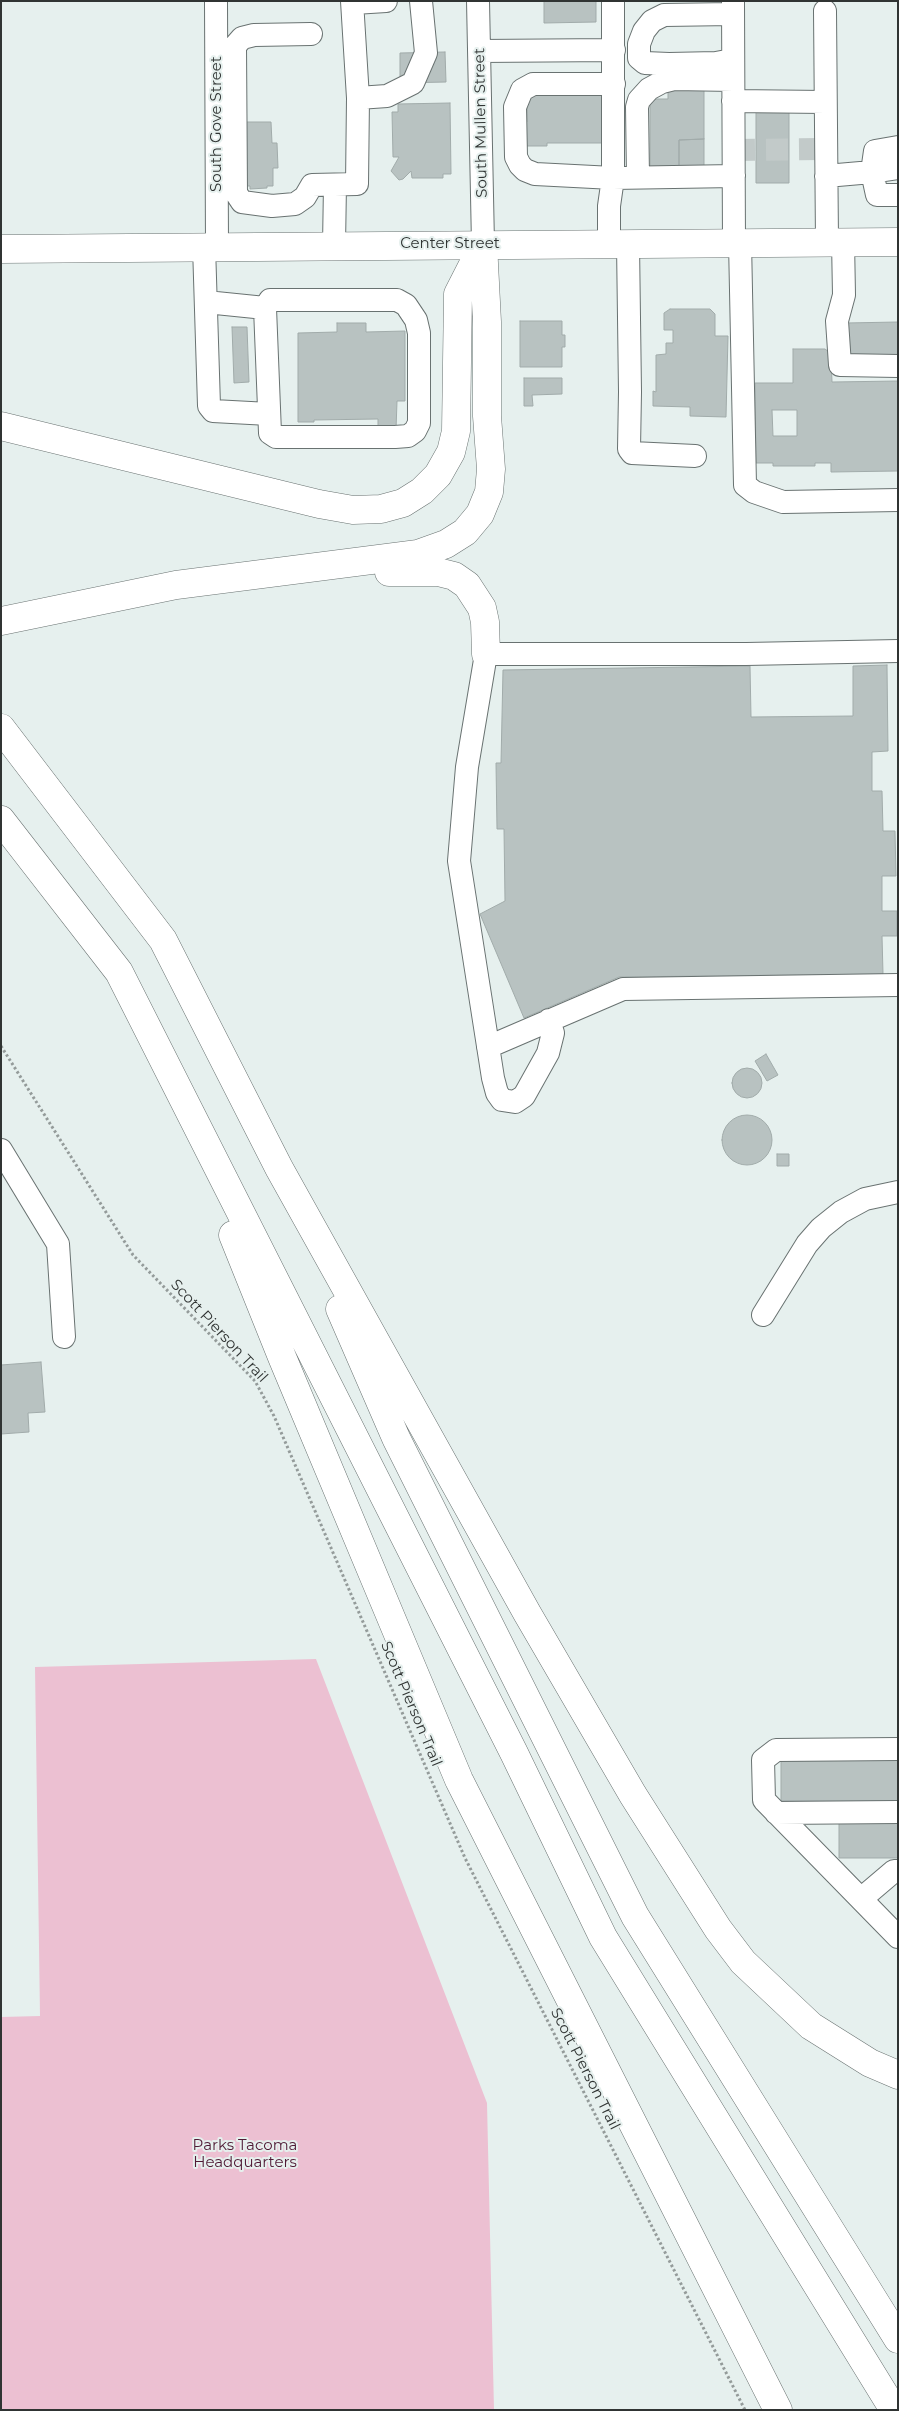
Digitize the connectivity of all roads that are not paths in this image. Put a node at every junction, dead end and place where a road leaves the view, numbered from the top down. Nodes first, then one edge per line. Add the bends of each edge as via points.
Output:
1 (216, 1) edge
2 (386, 1) edge
3 (421, 1) edge
4 (478, 1) edge
5 (613, 1) edge
6 (353, 2) edge
7 (732, 7) edge
8 (825, 11) dead end
9 (311, 34) dead end
10 (614, 50) junction
11 (479, 51) junction
12 (733, 80) junction
13 (614, 84) junction
14 (358, 98) junction
15 (826, 102) junction
16 (898, 147) edge
17 (898, 168) edge
18 (872, 172) junction
19 (734, 176) junction
20 (826, 176) junction
21 (638, 177) junction
22 (613, 178) junction
23 (335, 185) junction
24 (898, 195) edge
25 (835, 241) junction
26 (738, 242) junction
27 (898, 242) edge
28 (483, 244) junction
29 (618, 244) junction
30 (334, 245) junction
31 (211, 246) junction
32 (1, 249) edge
33 (206, 302) junction
34 (265, 308) junction
35 (898, 366) edge
36 (269, 414) junction
37 (1, 426) edge
38 (695, 456) dead end
39 (898, 500) edge
40 (338, 566) junction
41 (1, 621) edge
42 (898, 651) edge
43 (486, 654) junction
44 (1, 728) edge
45 (1, 820) edge
46 (898, 985) edge
47 (549, 1020) junction
48 (488, 1047) junction
49 (169, 1073) junction
50 (1, 1150) edge
51 (280, 1168) junction
52 (898, 1192) edge
53 (763, 1315) dead end
54 (64, 1337) dead end
55 (898, 1748) edge
56 (633, 1795) junction
57 (898, 1812) edge
58 (776, 1813) junction
59 (898, 1870) edge
60 (861, 1899) junction
61 (898, 1936) edge
62 (898, 2075) edge
63 (898, 2092) edge
64 (898, 2339) edge
65 (778, 2410) edge
66 (894, 2410) edge

1 - 31 street, South Gove Street
2 - 6 street
3 - 14 street via 426,53 412,83 387,96
4 - 11 street, South Mullen Street
5 - 10 street
6 - 14 street
7 - 12 street
7 - 12 street via 664,16 652,21 639,44 639,58 644,63 716,63
8 - 15 street
9 - 23 street via 254,34 242,38 235,46 236,194 242,202 252,204 295,204 305,197 312,185
10 - 11 street
10 - 13 street
11 - 28 street, South Mullen Street
12 - 15 street
12 - 19 street
12 - 21 street via 674,80 649,89 636,107
13 - 22 street
13 - 22 street via 533,84 522,90 515,107 516,156 525,170 535,174
14 - 23 street via 357,184
15 - 20 street
16 - 18 street via 875,151
17 - 18 street
18 - 20 street
18 - 24 street via 877,196
19 - 21 street
19 - 26 street
20 - 25 street
21 - 22 street
22 - 29 street via 609,206
23 - 30 street
25 - 26 main road, Center Street
25 - 27 main road, Center Street
25 - 35 street via 844,295 837,321 840,365
26 - 29 main road, Center Street
26 - 39 street via 745,485 754,492 783,502
28 - 29 main road, Center Street
28 - 30 main road, Center Street
28 - 37 main road via 458,294 456,431 451,452 438,474 422,491 403,503 353,510 318,504
28 - 40 main road via 491,469 489,492 480,514 465,532 446,544 418,554
29 - 38 street via 630,392 629,449 632,453
30 - 31 main road, Center Street
31 - 32 main road, Center Street
31 - 33 street, South Gove Street
33 - 34 street
33 - 36 street, South Gove Street via 209,406 213,411
34 - 36 street
34 - 36 street via 270,300 396,300 406,305 416,320 419,333 419,423 408,436 276,437 270,433
40 - 41 main road via 176,585
40 - 43 main road via 380,573 438,572 454,576 467,585 482,608 486,622
42 - 43 street
43 - 48 street via 467,768 459,861
44 - 51 main road via 163,940
45 - 49 main road via 119,972
46 - 47 street via 623,988
47 - 48 street
47 - 48 street via 553,1033 548,1053 518,1101 504,1101 498,1096
49 - 65 main road via 282,1357 459,1780
49 - 66 main road via 505,1735 603,1937
50 - 54 street via 58,1244
51 - 56 main road via 522,1605
51 - 64 main road via 396,1438 636,1916
52 - 53 street via 865,1200 841,1212 807,1244
55 - 58 street via 776,1750 764,1760 764,1800
56 - 62 main road via 718,1929 744,1962 811,2026 870,2063
56 - 63 main road via 716,1940 758,1996 778,2017 825,2054 874,2083
57 - 58 street
58 - 60 street
59 - 60 street
60 - 61 street

